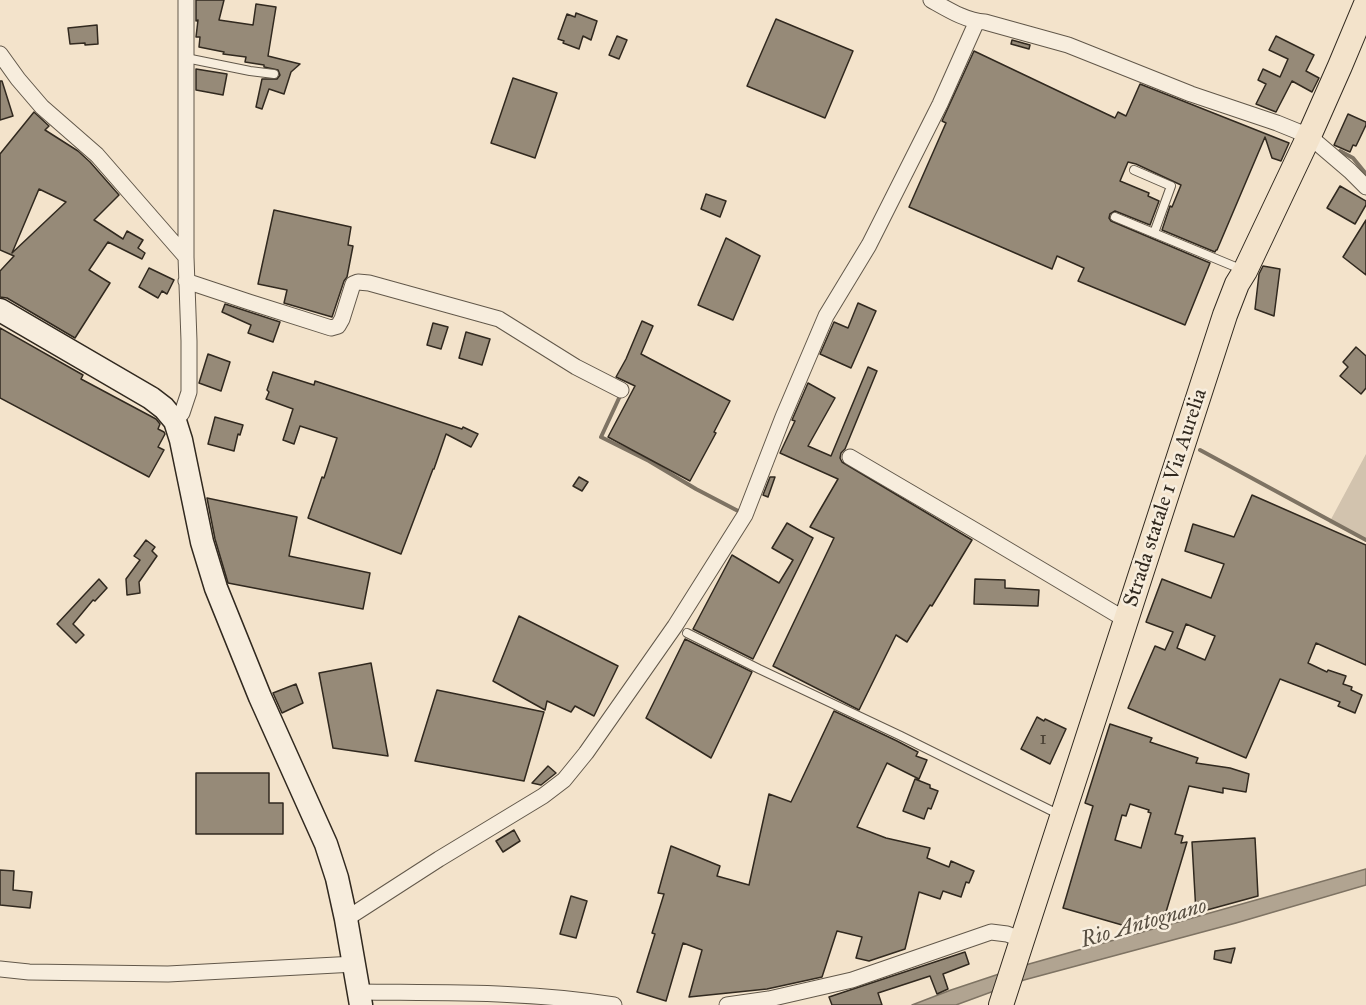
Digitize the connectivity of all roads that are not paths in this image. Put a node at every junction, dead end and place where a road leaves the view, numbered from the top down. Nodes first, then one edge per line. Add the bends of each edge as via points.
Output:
1 (186, 0) edge
2 (931, 0) edge
3 (1365, 11) edge
4 (977, 21) junction
5 (0, 54) edge
6 (186, 58) junction
7 (274, 74) dead end
8 (1309, 136) junction
9 (1134, 170) dead end
10 (1366, 187) edge
11 (1115, 217) dead end
12 (1154, 233) junction
13 (186, 257) junction
14 (1245, 271) junction
15 (186, 281) junction
16 (0, 310) edge
17 (621, 390) dead end
18 (175, 421) junction
19 (850, 457) dead end
20 (1126, 620) junction
21 (687, 633) dead end
22 (1063, 817) junction
23 (346, 919) junction
24 (1022, 944) junction
25 (355, 964) junction
26 (0, 969) edge
27 (1004, 997) edge
28 (361, 998) edge
29 (614, 1005) edge
30 (727, 1005) edge

1 - 6 street
2 - 4 street
3 - 8 main road, Strada statale 1 Via Aurelia
4 - 8 street via 1068,45
4 - 23 street via 875,234 826,316 745,515 675,626 586,753 564,780 543,796
5 - 13 street via 42,107 97,154
6 - 7 lane
6 - 13 street
8 - 10 street
8 - 14 main road, Strada statale 1 Via Aurelia
9 - 12 lane via 1171,186
11 - 12 lane
12 - 14 lane
13 - 15 street
14 - 20 main road, Strada statale 1 Via Aurelia via 1225,315
15 - 17 street via 331,328 342,319 353,284 369,283 499,319
15 - 18 street via 189,392
16 - 18 street via 151,398
18 - 23 street via 213,579 260,697 326,844
19 - 20 street
20 - 22 main road, Strada statale 1 Via Aurelia
21 - 22 lane
22 - 24 main road, Strada statale 1 Via Aurelia
23 - 25 street
24 - 27 main road, Strada statale 1 Via Aurelia
24 - 30 street via 1007,934 991,932 852,980
25 - 26 street via 168,974
25 - 28 street
28 - 29 street via 528,995

